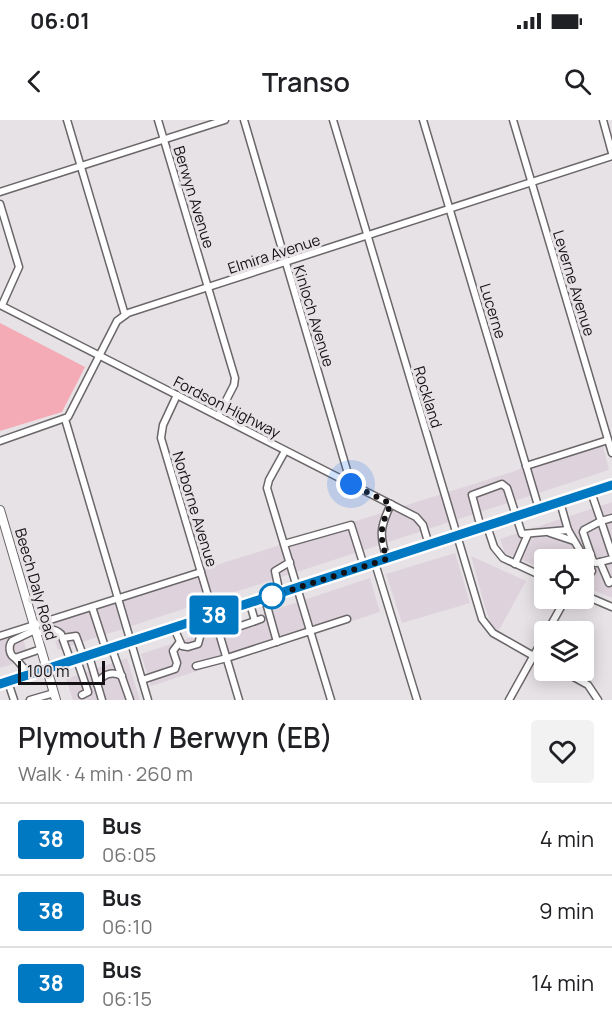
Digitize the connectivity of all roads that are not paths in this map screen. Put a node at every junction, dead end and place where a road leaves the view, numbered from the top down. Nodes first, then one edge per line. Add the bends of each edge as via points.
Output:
1 (67, 120) edge
2 (158, 120) edge
3 (225, 120) edge
4 (244, 120) edge
5 (333, 120) edge
6 (423, 120) edge
7 (513, 120) edge
8 (603, 120) edge
9 (164, 140) junction
10 (612, 155) edge
11 (81, 167) junction
12 (532, 182) junction
13 (0, 192) edge
14 (0, 204) edge
15 (450, 209) junction
16 (368, 235) junction
17 (286, 263) junction
18 (208, 287) junction
19 (1, 305) edge
20 (125, 315) junction
21 (100, 356) junction
22 (177, 395) junction
23 (218, 416) junction
24 (65, 419) junction
25 (608, 440) junction
26 (0, 441) edge
27 (285, 451) junction
28 (612, 453) edge
29 (526, 466) junction
30 (351, 484) junction
31 (612, 485) edge
32 (591, 492) junction
33 (560, 502) junction
34 (391, 504) junction
35 (539, 509) junction
36 (0, 510) edge
37 (516, 517) junction
38 (612, 518) edge
39 (601, 521) junction
40 (484, 527) junction
41 (568, 530) junction
42 (548, 532) junction
43 (528, 534) junction
44 (458, 536) junction
45 (575, 542) junction
46 (285, 544) junction
47 (429, 545) junction
48 (578, 549) edge
49 (612, 554) edge
50 (387, 559) junction
51 (612, 559) edge
52 (290, 562) junction
53 (597, 562) junction
54 (375, 563) junction
55 (514, 564) junction
56 (364, 566) junction
57 (201, 572) junction
58 (534, 573) edge
59 (612, 581) edge
60 (298, 588) junction
61 (280, 594) junction
62 (118, 598) junction
63 (265, 599) junction
64 (594, 599) edge
65 (250, 604) junction
66 (92, 607) junction
67 (612, 607) edge
68 (230, 610) junction
69 (214, 615) junction
70 (347, 619) dead end
71 (197, 621) junction
72 (236, 627) junction
73 (174, 628) junction
74 (35, 630) junction
75 (310, 632) junction
76 (220, 633) junction
77 (0, 636) edge
78 (63, 638) junction
79 (131, 642) junction
80 (277, 642) junction
81 (179, 643) junction
82 (9, 648) junction
83 (41, 649) junction
84 (109, 650) junction
85 (0, 651) edge
86 (534, 656) joint
87 (15, 658) junction
88 (227, 658) junction
89 (80, 659) junction
90 (196, 666) dead end
91 (47, 669) junction
92 (30, 675) junction
93 (122, 676) junction
94 (142, 680) junction
95 (581, 681) edge
96 (4, 683) edge
97 (97, 684) junction
98 (82, 695) dead end
99 (55, 696) edge
100 (14, 700) edge
101 (30, 700) edge
102 (102, 700) edge
103 (130, 700) edge
104 (148, 700) edge
105 (240, 700) edge
106 (331, 700) edge
107 (417, 700) edge
108 (509, 700) edge
109 (598, 700) edge

1 - 11 street
2 - 9 street, Berwyn Avenue
3 - 9 street
4 - 17 street, Kinloch Avenue
5 - 16 street, Rockland
6 - 15 street, Lucerne
7 - 12 street, Leverne Avenue
8 - 10 street
9 - 11 street
9 - 18 street, Berwyn Avenue
10 - 12 street, Elmira Avenue
11 - 13 street
11 - 20 street
12 - 15 street, Elmira Avenue
12 - 25 street, Leverne Avenue
14 - 19 street via 19,267
15 - 16 street, Elmira Avenue
15 - 29 street, Lucerne
16 - 17 street, Elmira Avenue
16 - 44 street, Rockland
17 - 18 street, Elmira Avenue
17 - 30 street, Kinloch Avenue
18 - 20 street, Elmira Avenue
18 - 23 street, Berwyn Avenue via 235,378
19 - 21 street, Fordson Highway
20 - 21 street via 117,321
21 - 22 street, Fordson Highway
21 - 24 street
22 - 23 street, Fordson Highway
22 - 57 street, Norborne Avenue via 161,438
23 - 27 street, Fordson Highway
24 - 26 street
24 - 62 street
25 - 28 street, Leverne Avenue
25 - 29 street
27 - 30 street, Fordson Highway
27 - 46 street via 267,484
29 - 35 street, Lucerne
30 - 34 street, Fordson Highway
31 - 32 main road
32 - 33 main road
32 - 39 street
33 - 35 main road
33 - 41 street
34 - 47 street, Fordson Highway via 421,522
34 - 50 street via 381,529
35 - 37 main road
36 - 74 main road, Beech Daly Road
37 - 40 main road
37 - 40 street via 507,488 502,484 472,495
37 - 43 street via 522,534
38 - 39 street
39 - 49 street
39 - 53 street via 583,532
40 - 44 main road
40 - 55 street via 497,552
41 - 42 street
41 - 45 street
42 - 43 street
42 - 45 street
43 - 55 street
44 - 47 main road
44 - 86 street, Rockland via 485,625 492,633
45 - 48 street
46 - 52 street
46 - 56 street via 351,525
47 - 50 main road
50 - 54 main road
51 - 53 street
52 - 60 street
52 - 61 street via 275,571
53 - 59 street via 609,583
54 - 56 main road
54 - 107 street
55 - 58 street
56 - 60 main road
57 - 62 street
57 - 69 street, Norborne Avenue
60 - 61 main road
60 - 75 street
61 - 63 main road
62 - 66 street
62 - 79 street
63 - 65 main road
63 - 80 street
64 - 67 street
65 - 68 main road
65 - 72 street via 258,620
66 - 74 street
66 - 84 street
68 - 69 main road
68 - 72 street
69 - 71 main road
69 - 76 street, Norborne Avenue
70 - 75 street
71 - 73 main road
71 - 81 street via 200,642 188,647
72 - 76 street
73 - 79 main road
73 - 81 street
74 - 77 street
74 - 78 street via 54,629
74 - 82 street via 12,641
74 - 83 main road, Beech Daly Road
75 - 80 street
75 - 106 street
76 - 88 street, Norborne Avenue
78 - 89 street
78 - 89 street via 76,636
79 - 84 main road
79 - 94 street
80 - 88 street
81 - 94 street via 174,648 175,669
82 - 85 street
82 - 87 street
83 - 87 street
83 - 91 main road, Beech Daly Road
84 - 89 main road
84 - 93 street
86 - 108 street
87 - 92 street
88 - 90 street
88 - 105 street, Norborne Avenue
89 - 91 main road
89 - 97 street
89 - 98 street via 87,692
91 - 92 main road
91 - 99 main road, Beech Daly Road
92 - 96 main road
93 - 97 street via 106,675
93 - 103 street
94 - 104 street
95 - 109 street
96 - 100 street
97 - 102 street
99 - 101 street

